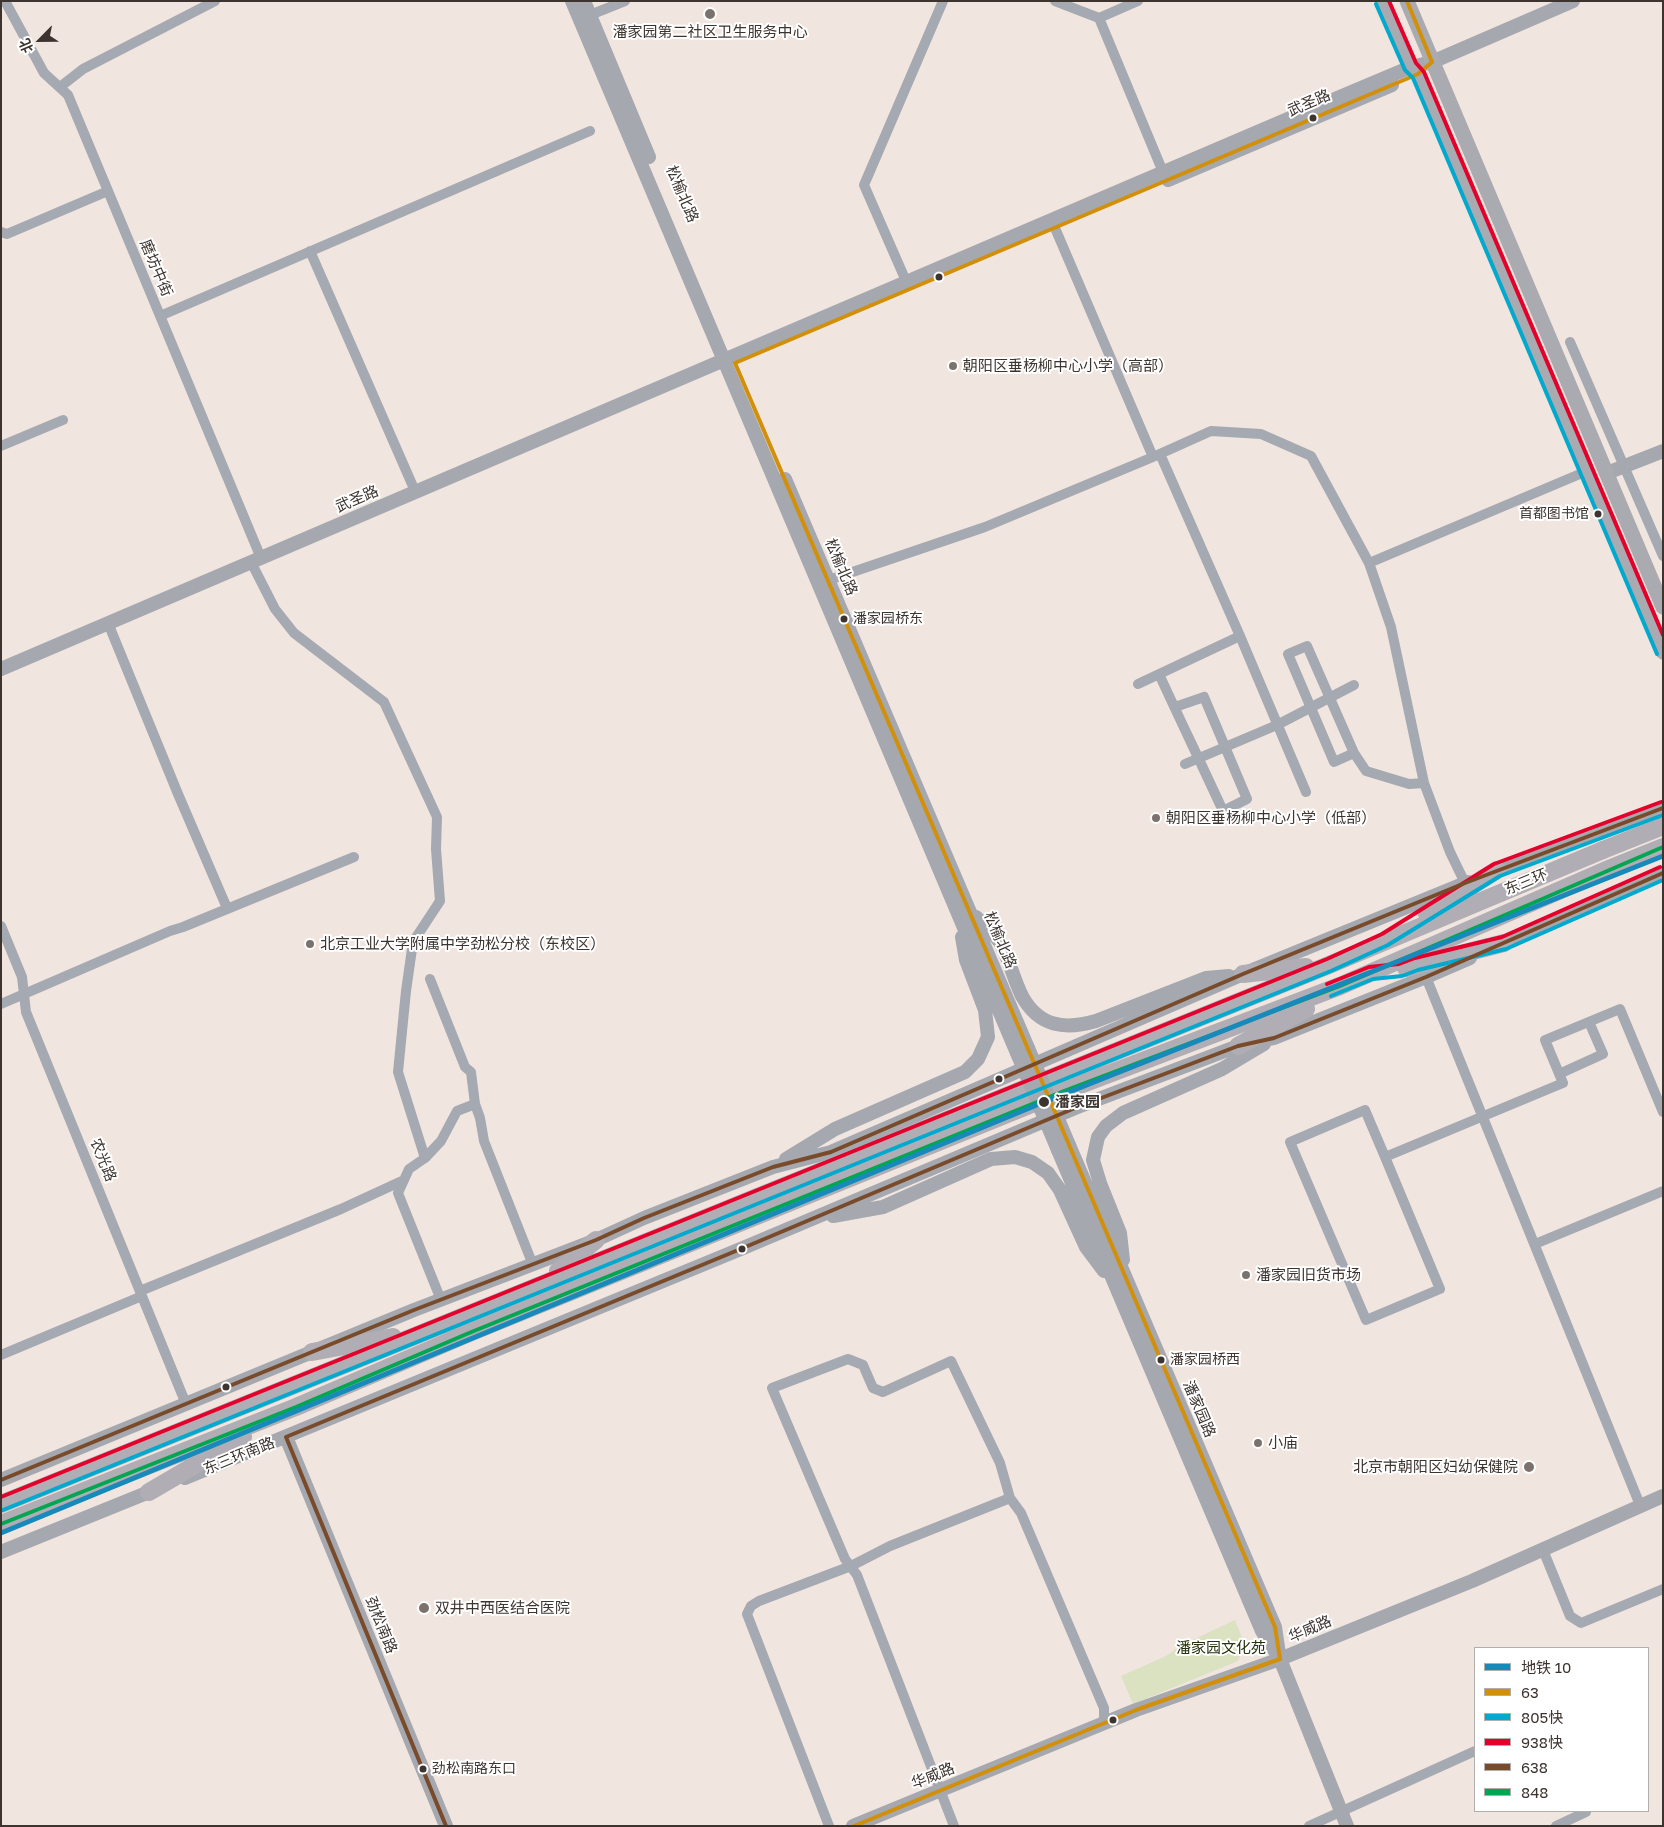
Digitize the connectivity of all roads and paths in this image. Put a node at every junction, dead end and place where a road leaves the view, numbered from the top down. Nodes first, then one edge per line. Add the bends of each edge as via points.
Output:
1 (5, 1) edge
2 (215, 1) edge
3 (572, 1) edge
4 (584, 1) edge
5 (624, 1) edge
6 (943, 1) edge
7 (1055, 1) edge
8 (1138, 1) edge
9 (1382, 1) edge
10 (1407, 1) edge
11 (1574, 1) edge
12 (590, 15) junction
13 (1099, 18) junction
14 (1432, 62) junction
15 (1414, 71) junction
16 (60, 87) junction
17 (590, 131) dead end
18 (1163, 172) junction
19 (108, 191) junction
20 (1055, 228) junction
21 (1, 232) edge
22 (310, 252) junction
23 (906, 281) junction
24 (160, 316) junction
25 (1570, 342) dead end
26 (731, 359) junction
27 (63, 420) dead end
28 (1, 446) edge
29 (1663, 451) edge
30 (1156, 456) junction
31 (1624, 466) junction
32 (1587, 471) junction
33 (1606, 473) junction
34 (415, 491) junction
35 (1663, 556) edge
36 (256, 560) junction
37 (1369, 563) junction
38 (829, 580) junction
39 (1663, 607) edge
40 (108, 623) junction
41 (1240, 636) junction
42 (1663, 652) edge
43 (1, 669) edge
44 (1159, 674) junction
45 (1138, 684) dead end
46 (1354, 685) dead end
47 (1330, 697) junction
48 (1310, 707) junction
49 (1175, 708) junction
50 (1277, 724) junction
51 (1225, 747) junction
52 (1354, 753) junction
53 (1198, 759) junction
54 (1185, 764) dead end
55 (1424, 783) junction
56 (1306, 792) dead end
57 (1661, 818) edge
58 (1663, 847) edge
59 (354, 857) dead end
60 (1497, 870) junction
61 (1663, 873) edge
62 (1465, 883) junction
63 (228, 908) junction
64 (965, 913) junction
65 (1, 926) edge
66 (1384, 940) junction
67 (1504, 943) junction
68 (1329, 965) junction
69 (1371, 973) junction
70 (1243, 974) junction
71 (1426, 977) junction
72 (430, 979) dead end
73 (1340, 986) junction
74 (24, 994) junction
75 (1, 1004) edge
76 (1589, 1022) junction
77 (1274, 1038) junction
78 (1238, 1046) junction
79 (1559, 1074) junction
80 (1018, 1100) junction
81 (475, 1104) junction
82 (1663, 1112) edge
83 (1483, 1116) junction
84 (1063, 1148) junction
85 (1385, 1157) junction
86 (425, 1158) junction
87 (773, 1168) junction
88 (404, 1180) junction
89 (1663, 1191) edge
90 (808, 1220) junction
91 (596, 1240) junction
92 (1534, 1244) junction
93 (533, 1265) junction
94 (1124, 1276) junction
95 (540, 1285) junction
96 (1117, 1289) junction
97 (141, 1294) junction
98 (441, 1300) junction
99 (430, 1330) junction
100 (312, 1352) junction
101 (1, 1355) edge
102 (186, 1404) junction
103 (296, 1407) junction
104 (286, 1437) junction
105 (1, 1480) edge
106 (149, 1492) junction
107 (1663, 1496) edge
108 (1010, 1498) junction
109 (1, 1504) edge
110 (1640, 1505) junction
111 (1, 1524) edge
112 (1543, 1550) junction
113 (1, 1552) edge
114 (851, 1566) junction
115 (1663, 1589) edge
116 (1280, 1659) junction
117 (1104, 1723) junction
118 (1474, 1751) edge
119 (940, 1790) junction
120 (1341, 1811) junction
121 (1586, 1812) dead end
122 (446, 1826) edge
123 (829, 1826) edge
124 (853, 1826) edge
125 (954, 1826) edge
126 (1309, 1826) edge
127 (1347, 1826) edge
128 (1556, 1826) edge

1 - 16 street, 磨坊中街 via 44,73
2 - 16 street via 83,69
3 - 26 street, 松榆北路
4 - 12 street, 松榆北路
5 - 12 street
6 - 23 street via 864,185
7 - 13 street
8 - 13 street
9 - 15 main road
10 - 14 main road
11 - 14 street
12 - 26 street, 松榆北路
13 - 18 street
14 - 15 street
14 - 33 main road
15 - 18 street, 武圣路
15 - 20 street, 武圣路
15 - 32 main road
16 - 19 street, 磨坊中街 via 68,95
17 - 22 street
18 - 23 street, 武圣路
19 - 21 street via 7,234
19 - 24 street, 磨坊中街
20 - 26 street, 武圣路
20 - 30 street
22 - 24 street
22 - 34 street
23 - 26 street, 武圣路
24 - 36 street, 磨坊中街
25 - 31 street
26 - 34 street, 武圣路
26 - 38 street, 松榆北路
26 - 64 street, 松榆北路
27 - 28 street
29 - 31 street
30 - 37 street via 1211,431 1261,434 1311,456
30 - 38 street via 985,526
30 - 41 street
31 - 33 street
31 - 35 street
32 - 37 street
32 - 42 main road
33 - 39 main road
34 - 36 street, 武圣路
36 - 40 street, 武圣路
36 - 86 street, 磨坊中街 via 275,609 294,632 384,702 437,817 440,901 413,942 398,1072
37 - 55 street via 1391,627
38 - 64 street, 松榆北路
40 - 43 street, 武圣路
40 - 63 street
41 - 44 street
41 - 50 street
44 - 45 street
44 - 49 street
46 - 47 street
47 - 48 street
47 - 48 street via 1307,646 1288,654
47 - 52 street
48 - 50 street
48 - 52 street via 1334,762
49 - 51 street via 1204,697
49 - 53 street
50 - 51 street
50 - 56 street
51 - 53 street
51 - 53 street via 1248,799 1223,811
52 - 55 street via 1366,771 1409,784
53 - 54 street
55 - 62 street
57 - 60 street
57 - 66 highway, 东三环, bridge via 1604,850
58 - 69 highway, 东三环
59 - 63 street
60 - 62 street
60 - 66 highway
61 - 67 street
62 - 70 street
63 - 74 street
64 - 70 street via 1001,943 1023,997 1034,1012 1063,1026 1080,1026 1096,1021 1206,978
64 - 84 street, 松榆北路, bridge
64 - 87 street via 966,960 985,1010 988,1036 978,1059 965,1072 835,1129
65 - 74 street, 农光路 via 22,977
66 - 68 highway, 东三环
67 - 69 highway via 1401,970
67 - 71 street
68 - 70 highway
68 - 80 highway, 东三环 via 1057,1075
69 - 73 highway, 东三环
70 - 87 street via 831,1152
71 - 77 street
71 - 83 street
72 - 81 street via 465,1067 471,1072
73 - 78 highway via 1327,1000
73 - 80 highway, 东三环 via 1064,1091
74 - 75 street
74 - 97 street, 农光路 via 26,1012
76 - 79 street via 1603,1054
76 - 79 street via 1545,1040
76 - 82 street via 1620,1009
77 - 78 street
77 - 94 street via 1222,1069 1123,1113 1098,1137 1093,1160 1120,1233
78 - 90 street via 1075,1108
79 - 83 street via 1563,1083
80 - 95 highway
80 - 103 highway
81 - 86 street via 457,1111 441,1142
81 - 93 street via 484,1140
83 - 85 street
83 - 92 street
84 - 94 street, 潘家园路
84 - 96 street, 潘家园路
85 - 85 street via 1440,1288 1366,1320 1290,1142 1365,1110
86 - 88 street via 409,1169
87 - 91 street
88 - 97 street
88 - 98 street via 398,1193
89 - 92 street
90 - 96 street via 883,1207 991,1160 1015,1157 1032,1162 1048,1173 1060,1190 1086,1247
90 - 104 street, 东三环南路
91 - 93 street
91 - 95 highway
92 - 110 street
93 - 98 street
94 - 116 street, 潘家园路 via 1275,1627
95 - 99 highway
96 - 116 street, 潘家园路 via 1262,1631
97 - 101 street
97 - 102 street, 农光路
98 - 100 street
99 - 100 highway
99 - 109 highway
100 - 102 street
102 - 105 street
103 - 106 highway
103 - 111 highway
104 - 106 street, 东三环南路
104 - 122 street, 劲松南路
106 - 113 street, 东三环南路
107 - 110 street, 华威路
108 - 114 street via 890,1546
108 - 114 street via 1000,1463 951,1361 883,1392 873,1388 863,1365 848,1359 772,1388
108 - 117 street via 1021,1513 1104,1708
110 - 112 street, 华威路
112 - 115 street via 1570,1616 1581,1623
112 - 116 street, 华威路
114 - 119 street
114 - 123 street via 759,1602 747,1614
116 - 117 street, 华威路
116 - 120 street, 潘家园路
117 - 119 street, 华威路
118 - 120 street
119 - 124 street, 华威路
119 - 125 street
120 - 126 street
120 - 127 street, 潘家园路
121 - 128 street

